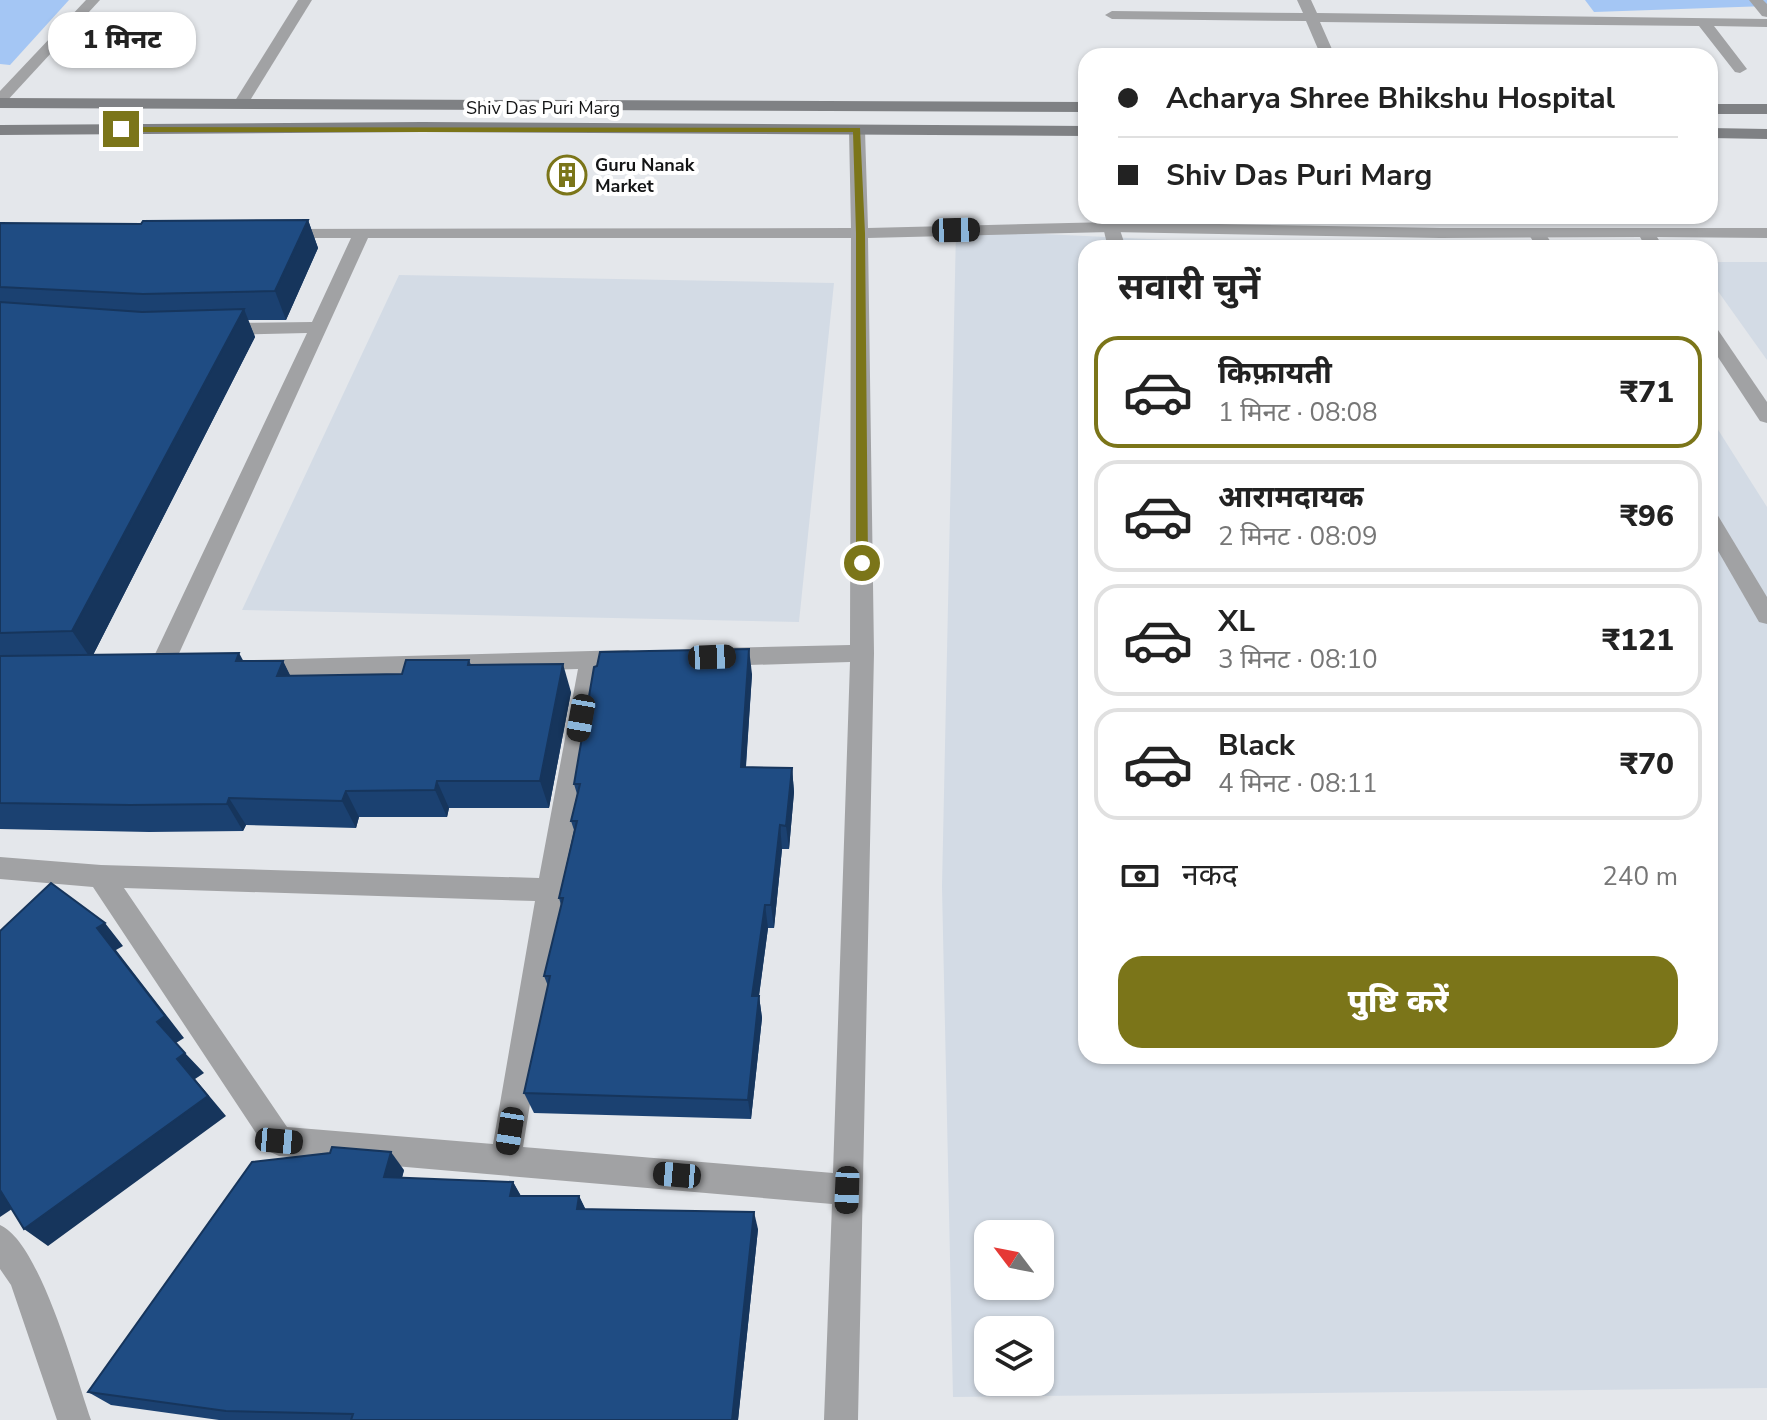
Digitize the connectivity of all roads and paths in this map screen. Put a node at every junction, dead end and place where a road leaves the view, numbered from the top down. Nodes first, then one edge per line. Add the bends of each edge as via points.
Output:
1 (93, 0) edge
2 (305, 0) edge
3 (1304, 0) edge
4 (1436, 0) edge
5 (1756, 0) edge
6 (1767, 13) edge
7 (1112, 15) dead end
8 (1312, 19) junction
9 (1446, 20) junction
10 (1703, 22) junction
11 (1767, 23) edge
12 (1325, 48) edge
13 (1740, 69) dead end
14 (0, 102) edge
15 (241, 104) junction
16 (1078, 107) edge
17 (1718, 109) edge
18 (1767, 109) edge
19 (0, 130) edge
20 (857, 130) junction
21 (1078, 131) edge
22 (1718, 133) edge
23 (1767, 134) edge
24 (1436, 224) edge
25 (1111, 227) junction
26 (1645, 232) junction
27 (267, 233) edge
28 (362, 233) junction
29 (861, 233) junction
30 (1440, 233) junction
31 (1767, 233) edge
32 (1115, 240) edge
33 (1541, 240) edge
34 (1650, 240) edge
35 (319, 327) junction
36 (200, 330) edge
37 (1718, 343) edge
38 (1767, 417) edge
39 (1718, 533) edge
40 (1767, 616) edge
41 (862, 653) junction
42 (687, 658) edge
43 (655, 659) edge
44 (591, 660) junction
45 (236, 669) edge
46 (190, 670) edge
47 (159, 671) junction
48 (131, 672) edge
49 (0, 868) edge
50 (101, 876) junction
51 (550, 890) junction
52 (505, 1161) junction
53 (847, 1190) junction
54 (0, 1241) edge
55 (74, 1420) edge
56 (841, 1420) edge

1 - 14 street
2 - 15 street
3 - 8 street
4 - 9 street
5 - 6 street
7 - 8 street
8 - 9 street
8 - 12 street
9 - 10 street via 1579,16
10 - 11 street
10 - 13 street
14 - 15 main road, Shiv Das Puri Marg
15 - 16 main road, Shiv Das Puri Marg
17 - 18 main road
19 - 20 main road, Shiv Das Puri Marg
20 - 21 main road, Shiv Das Puri Marg
20 - 29 street
22 - 23 main road
24 - 30 street
25 - 29 street
25 - 30 street
25 - 32 street
26 - 31 street
26 - 33 street
26 - 34 street
27 - 28 street
28 - 29 street
28 - 35 street
29 - 41 street
30 - 33 street
35 - 36 street
35 - 47 street
37 - 38 street
39 - 40 street
41 - 42 street
41 - 53 street
43 - 44 street
44 - 45 street
44 - 51 street
46 - 47 street
47 - 48 street
49 - 50 street
50 - 51 street
50 - 52 street via 279,1141
51 - 52 street
52 - 53 street
53 - 56 street
54 - 55 street via 24,1276

